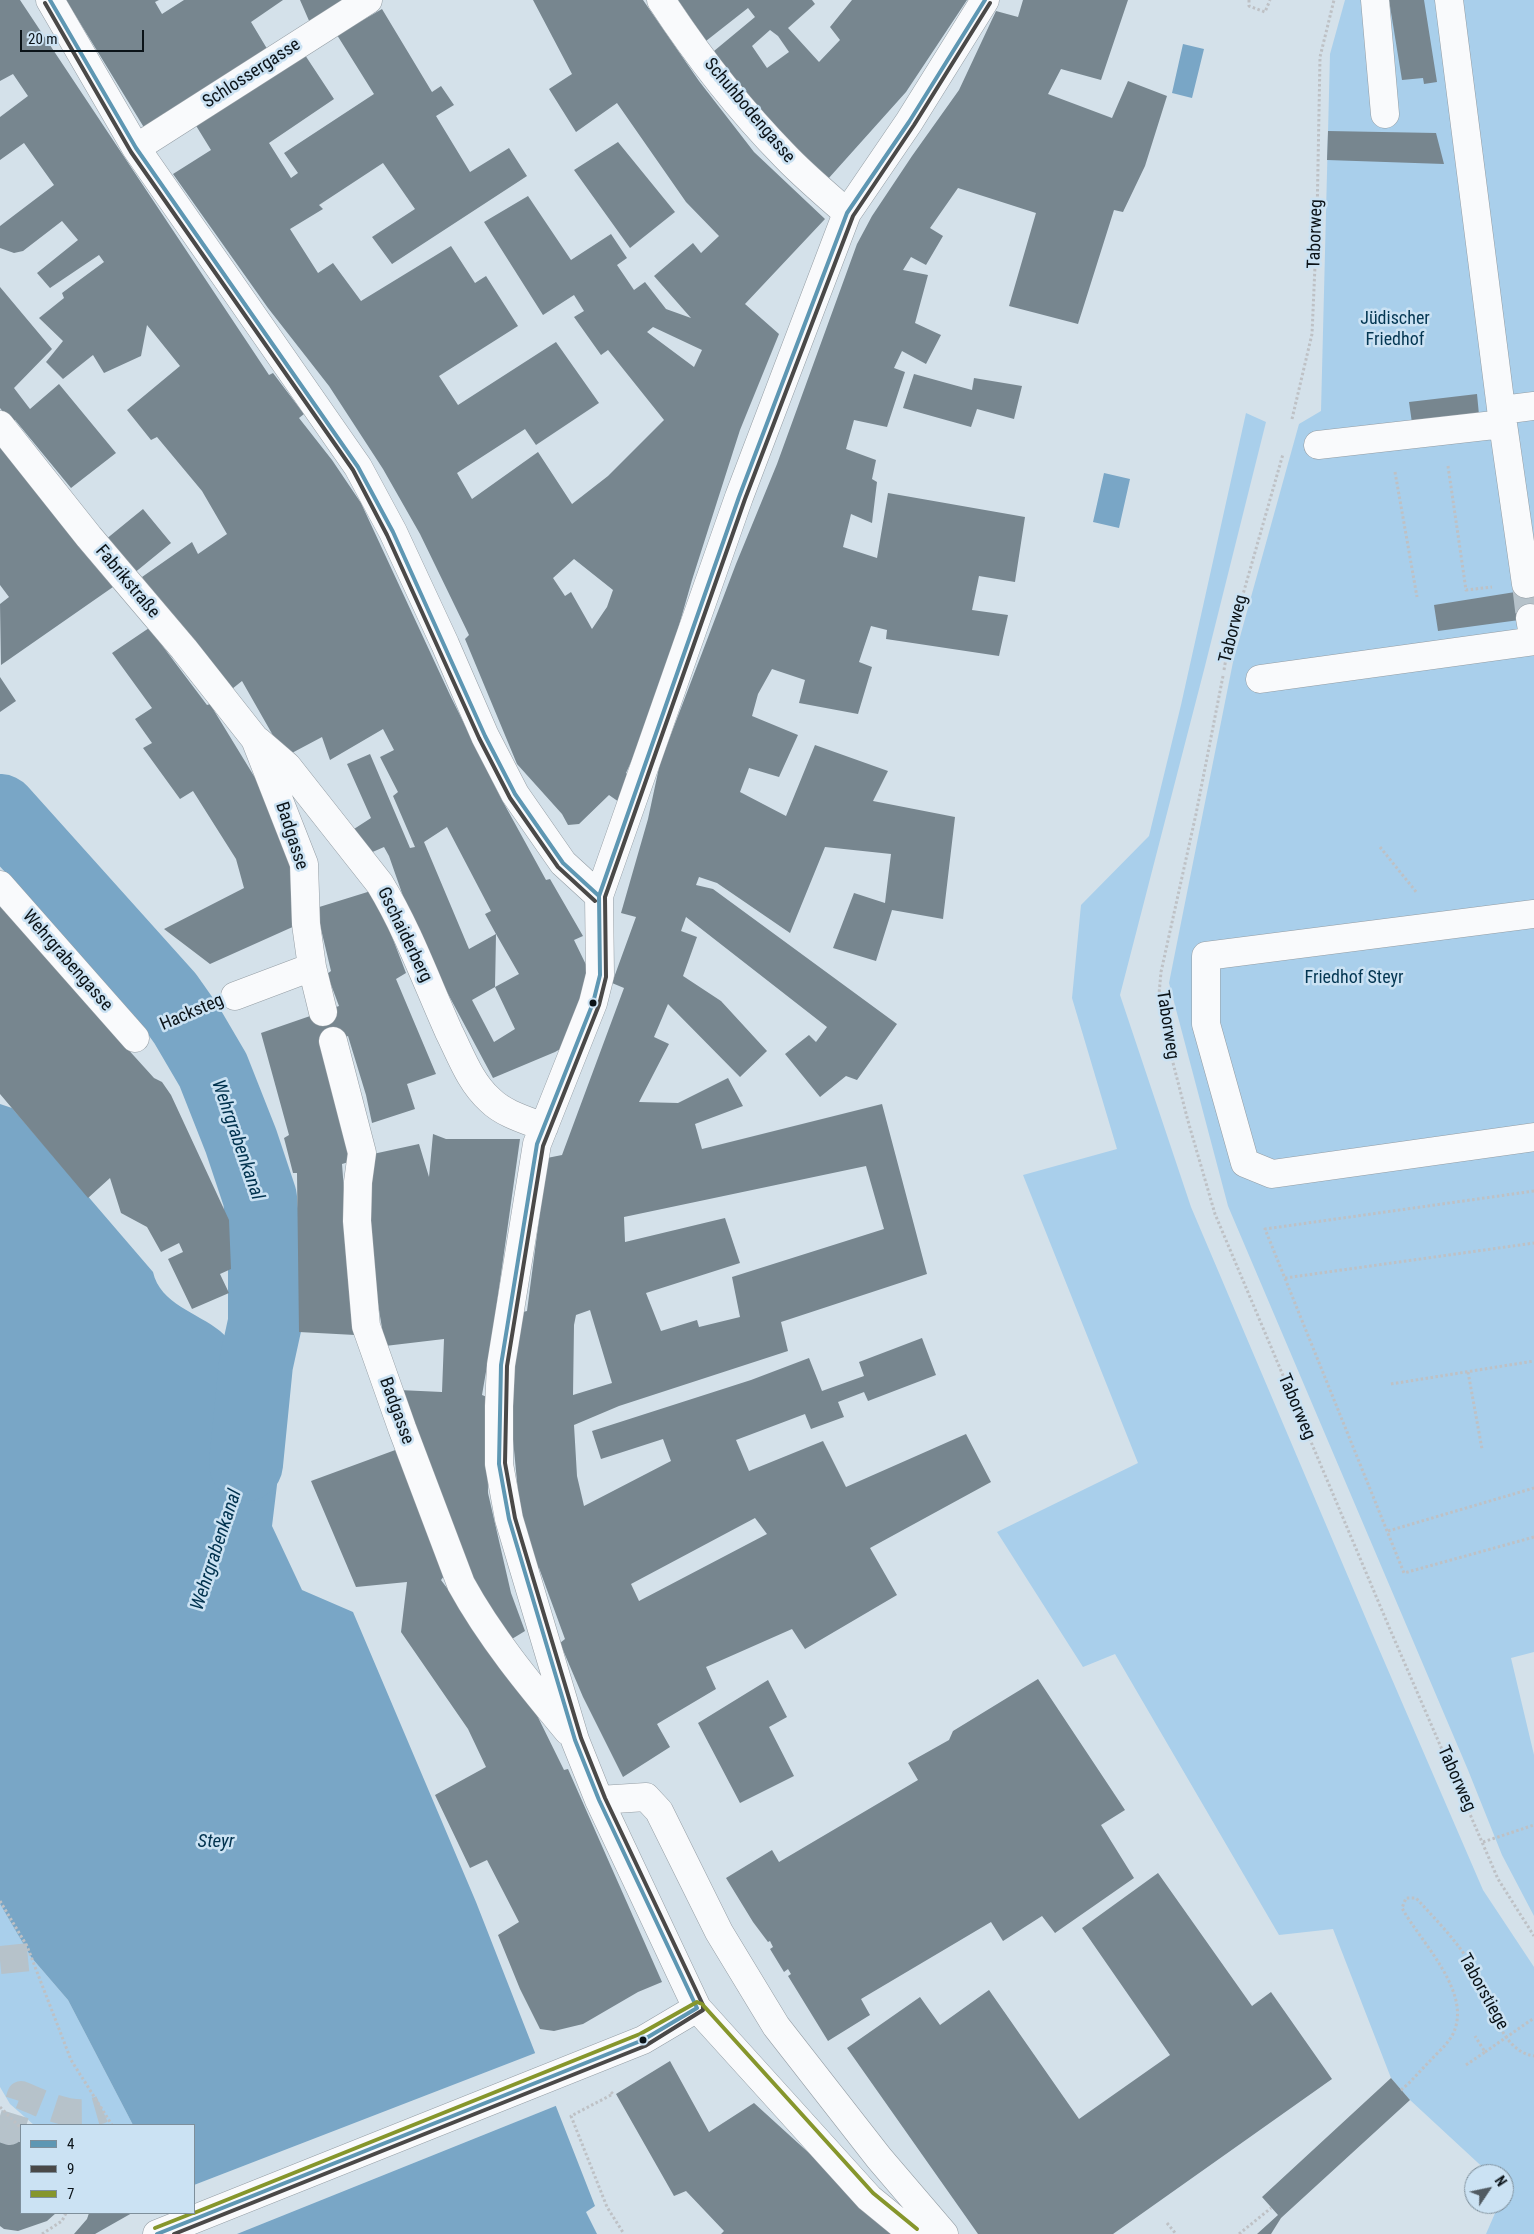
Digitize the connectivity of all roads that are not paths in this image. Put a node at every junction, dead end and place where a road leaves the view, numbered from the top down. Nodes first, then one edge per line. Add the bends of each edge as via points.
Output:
1 (50, 0) edge
2 (368, 0) edge
3 (661, 0) edge
4 (985, 0) edge
5 (1376, 0) edge
6 (1449, 0) edge
7 (1385, 114) dead end
8 (136, 148) junction
9 (847, 213) junction
10 (1534, 406) edge
11 (1503, 417) junction
12 (0, 425) edge
13 (1318, 445) dead end
14 (1530, 583) tunnel mouth
15 (1533, 633) edge
16 (1260, 679) dead end
17 (255, 739) junction
18 (0, 885) edge
19 (600, 896) junction
20 (1534, 914) edge
21 (312, 967) junction
22 (235, 996) road end
23 (323, 1012) dead end
24 (146, 1033) road end
25 (332, 1041) dead end
26 (544, 1127) junction
27 (1534, 1137) edge
28 (575, 1740) junction
29 (600, 1800) junction
30 (698, 2008) junction
31 (165, 2230) edge
32 (913, 2234) edge
33 (944, 2234) edge

1 - 8 street
2 - 8 street, Schlossergasse
3 - 9 street, Schuhbodengasse via 757,126 786,158
4 - 9 street via 909,122
5 - 7 street
6 - 11 street
8 - 19 street via 358,467 392,532 485,736 515,794 563,863
9 - 19 street via 739,497
10 - 11 street
11 - 13 street via 1443,431
11 - 14 street
12 - 17 street, Fabrikstraße
15 - 16 street
17 - 21 street, Badgasse via 304,864 306,924
17 - 26 street, Gschaiderberg via 287,766 380,884 476,1086 491,1102
18 - 24 street, Wehrgrabengasse
19 - 26 street via 600,975 593,1003
20 - 27 street via 1206,956 1206,1024 1245,1163 1272,1174
21 - 22 street
21 - 23 street, Badgasse
25 - 28 street, Badgasse via 362,1152 357,1222 366,1326 380,1367 461,1584 521,1674
26 - 28 street via 537,1144 501,1365 499,1464 509,1519
28 - 29 street
29 - 30 street
29 - 33 street via 646,1797 658,1811 719,1932 776,2026 879,2158
30 - 31 street via 643,2040
30 - 32 street via 868,2198

